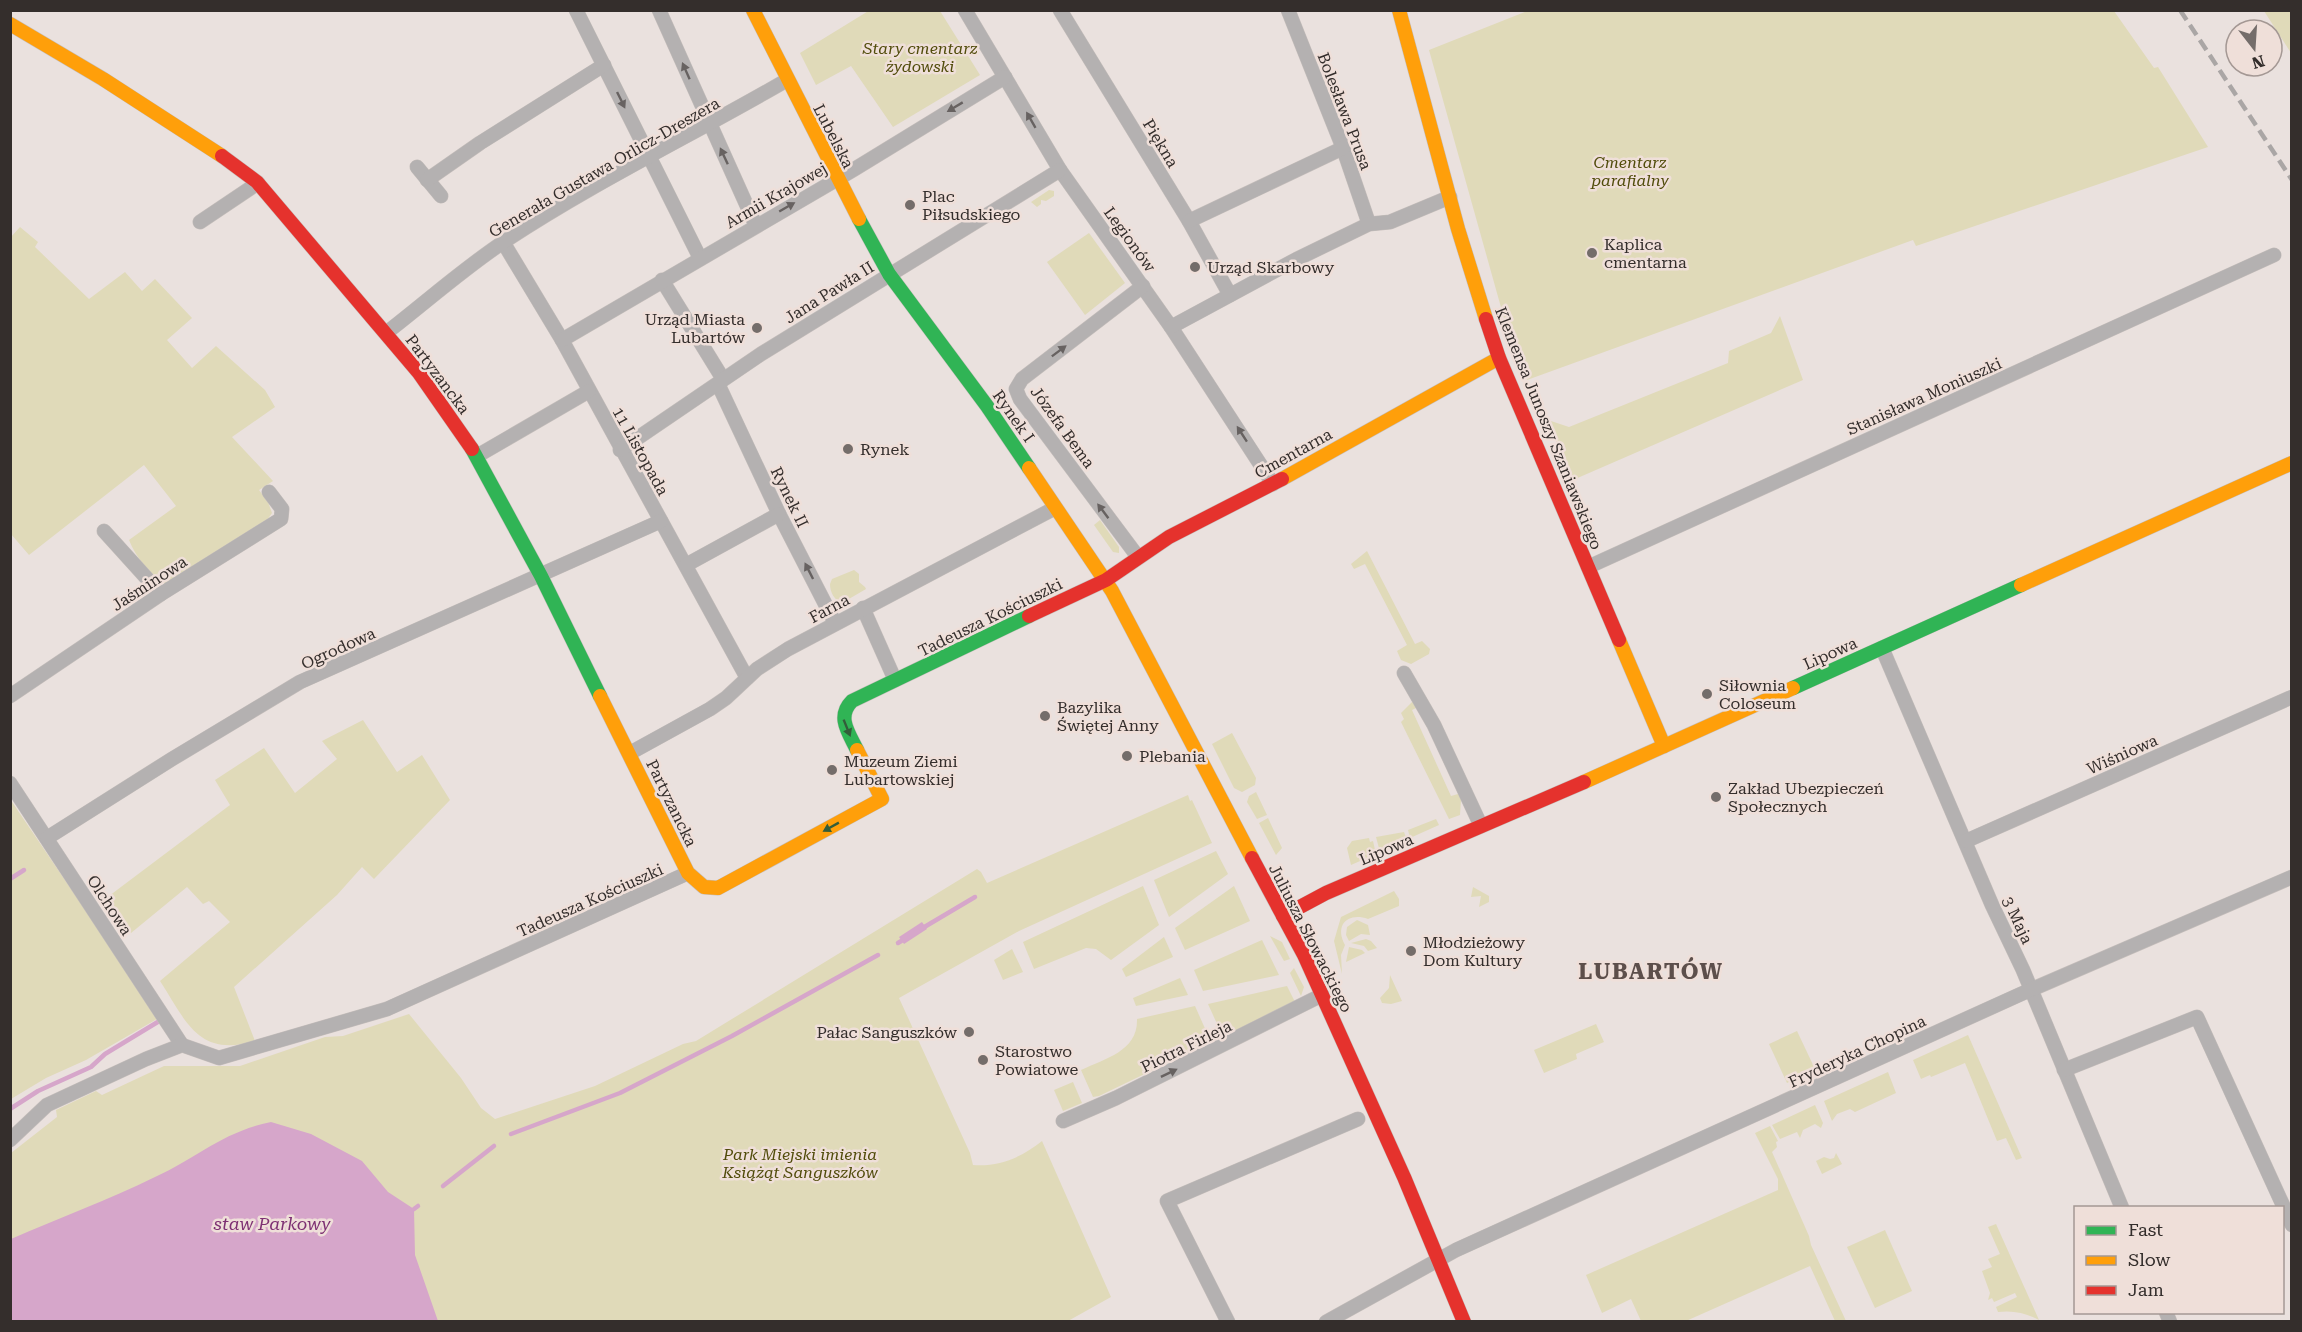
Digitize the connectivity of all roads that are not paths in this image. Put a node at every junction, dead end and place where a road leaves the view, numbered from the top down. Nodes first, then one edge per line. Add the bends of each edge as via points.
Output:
1 (576, 10) edge
2 (659, 10) edge
3 (753, 10) edge
4 (965, 10) edge
5 (1060, 10) edge
6 (1288, 10) edge
7 (1399, 10) edge
8 (10, 24) edge
9 (604, 65) junction
10 (1005, 77) junction
11 (787, 80) junction
12 (709, 125) junction
13 (1343, 148) junction
14 (649, 156) junction
15 (417, 167) dead end
16 (1060, 170) junction
17 (837, 179) junction
18 (427, 180) junction
19 (258, 183) junction
20 (441, 196) dead end
21 (1450, 196) junction
22 (1189, 221) junction
23 (200, 222) dead end
24 (1370, 224) junction
25 (756, 226) junction
26 (503, 242) junction
27 (2274, 255) dead end
28 (700, 258) junction
29 (889, 274) junction
30 (662, 280) junction
31 (1143, 286) junction
32 (1230, 295) junction
33 (1171, 327) junction
34 (386, 333) junction
35 (562, 340) junction
36 (1499, 358) junction
37 (720, 381) junction
38 (589, 391) junction
39 (620, 450) junction
40 (477, 456) junction
41 (2292, 463) edge
42 (1273, 484) junction
43 (269, 492) dead end
44 (1055, 508) junction
45 (780, 514) junction
46 (661, 521) junction
47 (104, 531) dead end
48 (1138, 557) junction
49 (686, 565) junction
50 (1588, 567) junction
51 (541, 576) junction
52 (1106, 580) junction
53 (161, 594) junction
54 (863, 608) junction
55 (835, 623) junction
56 (1881, 648) junction
57 (1404, 673) dead end
58 (747, 678) junction
59 (896, 681) junction
60 (10, 696) edge
61 (2292, 697) edge
62 (1664, 746) junction
63 (630, 753) junction
64 (10, 783) edge
65 (1481, 826) junction
66 (47, 838) junction
67 (1965, 841) junction
68 (688, 873) junction
69 (2292, 877) edge
70 (1283, 916) junction
71 (2031, 990) junction
72 (1322, 996) junction
73 (182, 1045) junction
74 (2064, 1070) junction
75 (1358, 1119) dead end
76 (1063, 1121) dead end
77 (10, 1140) edge
78 (2121, 1206) edge
79 (2283, 1206) edge
80 (2284, 1208) edge
81 (2292, 1226) edge
82 (1438, 1259) junction
83 (1228, 1322) edge
84 (1326, 1322) edge
85 (1464, 1322) edge

1 - 9 street
12 -> 2 street
3 - 11 street, Lubelska
4 - 10 street, Legionów
5 - 22 street, Piękna
6 - 13 street, Bolesława Prusa
7 - 21 street, Klemensa Junoszy Szaniawskiego
8 - 19 street, Partyzancka via 103,79
9 -> 14 street
9 - 18 street
16 -> 10 street, Legionów
10 -> 17 street, Armii Krajowej
11 - 12 street, Generała Gustawa Orlicz-Dreszera
11 - 17 street, Lubelska
12 - 14 street, Generała Gustawa Orlicz-Dreszera
25 -> 12 street
13 - 22 street
13 - 24 street, Bolesława Prusa
14 - 26 street, Generała Gustawa Orlicz-Dreszera
14 - 28 street
15 - 18 street
16 - 29 street, Jana Pawła II
16 - 31 street, Legionów
25 -> 17 street, Armii Krajowej
17 - 29 street, Lubelska
18 - 20 street
19 - 23 street
19 - 34 street, Partyzancka
21 - 24 street via 1390,222
21 - 36 street, Klemensa Junoszy Szaniawskiego
22 - 32 street, Piękna
24 - 32 street
25 - 28 street, Armii Krajowej
26 - 34 street, Generała Gustawa Orlicz-Dreszera
26 - 35 street, 11 Listopada
27 - 50 street, Stanisława Moniuszki
28 - 30 street, Armii Krajowej
29 - 37 street, Jana Pawła II
29 - 44 street, Rynek I via 987,406
30 - 35 street, Armii Krajowej
30 - 37 street, Rynek II
31 - 33 street, Legionów
48 -> 31 street, Józefa Bema via 1016,389 1022,379
32 - 33 street
42 -> 33 street, Legionów
34 - 40 street, Partyzancka
35 - 38 street, 11 Listopada
36 - 42 street, Cmentarna
36 - 50 street, Klemensa Junoszy Szaniawskiego
37 - 39 street, Jana Pawła II
37 - 45 street, Rynek II
38 - 39 street, 11 Listopada
38 - 40 street
39 - 46 street, 11 Listopada
40 - 51 street, Partyzancka
41 - 56 street, Lipowa
42 - 48 street, Cmentarna
43 - 53 street, Jaśminowa via 282,509 281,519
44 - 52 street, Rynek I
44 - 54 street, Farna
45 - 49 street
55 -> 45 street, Rynek II
46 - 49 street, 11 Listopada
46 - 51 street, Ogrodowa
47 - 53 street
48 - 52 street, Cmentarna
49 - 58 street, 11 Listopada
50 - 62 street, Klemensa Junoszy Szaniawskiego
51 - 63 street, Partyzancka
51 - 66 street, Ogrodowa via 300,682
52 - 59 street, Tadeusza Kościuszki
52 - 70 street, Juliusza Słowackiego
53 - 60 street, Jaśminowa
54 - 55 street, Farna
54 - 59 street
55 - 58 street, Farna via 771,659
56 - 62 street, Lipowa
56 - 67 street, 3 Maja
57 - 65 street via 1434,725
58 - 63 street, Farna via 710,709
59 -> 68 street, Tadeusza Kościuszki via 852,701 842,716 882,800 718,888 704,887
61 - 67 street, Wiśniowa
62 - 65 street, Lipowa
63 - 68 street, Partyzancka
64 - 66 street, Olchowa
65 - 70 street, Lipowa
66 - 73 street, Olchowa
67 - 71 street, 3 Maja
68 - 73 street, Tadeusza Kościuszki via 387,1009 219,1058
69 - 71 street, Fryderyka Chopina
70 - 72 street, Juliusza Słowackiego
71 - 74 street, 3 Maja
71 - 82 street, Fryderyka Chopina
76 -> 72 street, Piotra Firleja
72 - 82 street, Juliusza Słowackiego
73 - 77 street via 48,1105
74 - 78 street, 3 Maja
74 - 79 street via 2197,1017
75 - 83 street via 1167,1201
80 - 81 street
82 - 84 street, Fryderyka Chopina
82 - 85 street, Juliusza Słowackiego

